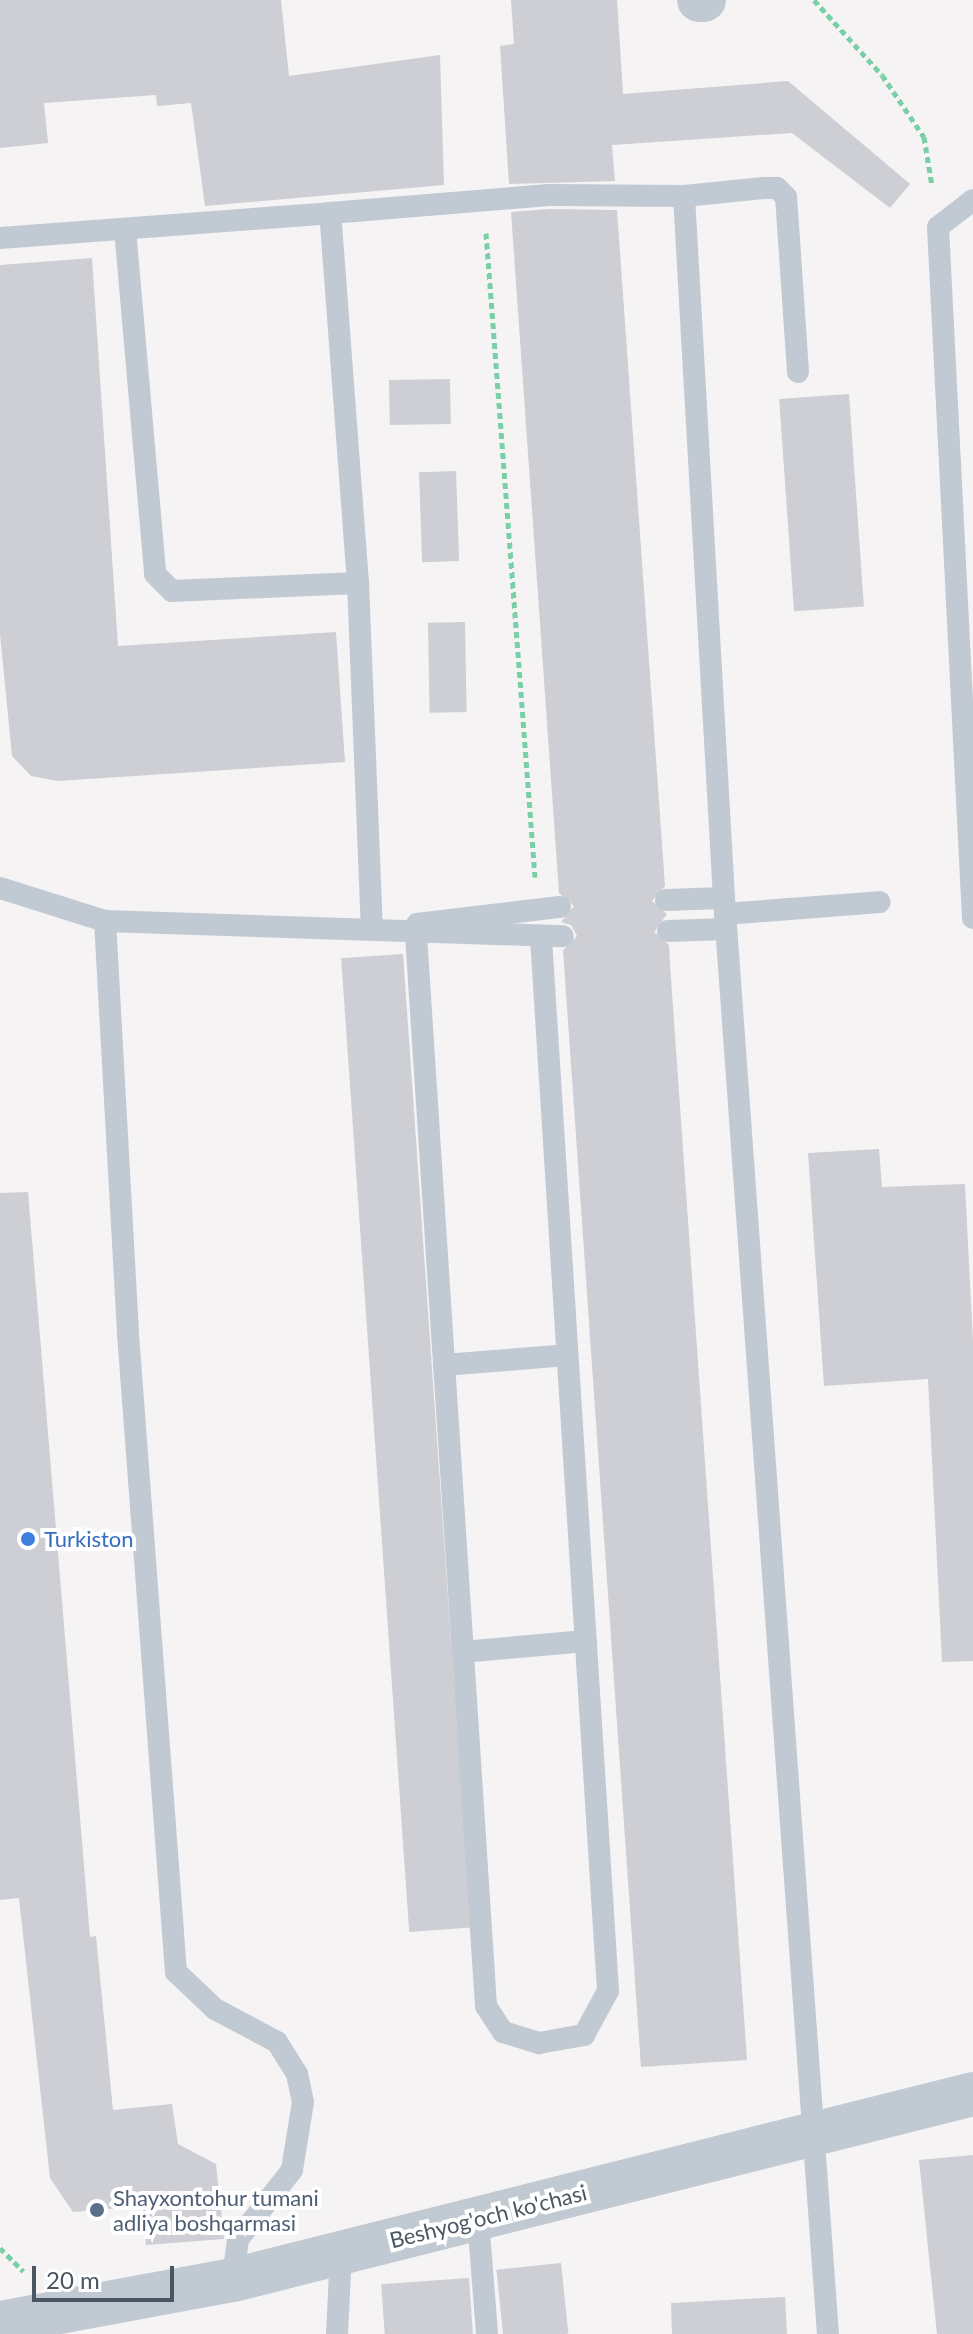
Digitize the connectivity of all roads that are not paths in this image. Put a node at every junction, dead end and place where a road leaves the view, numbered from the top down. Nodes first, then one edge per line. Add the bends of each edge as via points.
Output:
1 (684, 196) junction
2 (973, 200) edge
3 (330, 213) junction
4 (125, 229) junction
5 (0, 238) edge
6 (798, 372) dead end
7 (358, 583) junction
8 (0, 888) edge
9 (666, 900) dead end
10 (880, 902) dead end
11 (560, 907) dead end
12 (725, 914) junction
13 (973, 918) edge
14 (105, 921) junction
15 (372, 929) junction
16 (668, 931) dead end
17 (416, 935) junction
18 (567, 1355) junction
19 (444, 1365) junction
20 (586, 1641) junction
21 (462, 1652) junction
22 (973, 2094) edge
23 (813, 2132) junction
24 (478, 2219) junction
25 (341, 2253) junction
26 (233, 2280) junction
27 (0, 2323) edge
28 (337, 2334) edge
29 (487, 2334) edge
30 (828, 2334) edge

1 - 3 lane via 549,195
1 - 6 lane via 777,188 786,197
1 - 12 lane
2 - 13 lane via 938,227
3 - 4 lane
3 - 7 lane
4 - 5 lane
4 - 7 lane via 155,574 172,591
7 - 15 lane
8 - 14 lane
9 - 12 lane
10 - 12 lane
11 - 15 lane
12 - 16 lane
12 - 23 lane
14 - 15 lane
14 - 26 lane via 128,1334 176,1972 215,2009 277,2042 297,2074 303,2102 292,2170 238,2239
15 - 17 lane
17 - 18 lane via 552,937
17 - 19 lane
18 - 19 lane
18 - 20 lane
19 - 21 lane
20 - 21 lane
20 - 21 lane via 608,1991 584,2035 539,2043 503,2032 486,2006
22 - 23 street, Beshyog'och ko'chasi
23 - 24 street, Beshyog'och ko'chasi
23 - 30 lane
24 - 25 street, Beshyog'och ko'chasi
24 - 29 lane
25 - 26 street, Beshyog'och ko'chasi
25 - 28 lane
26 - 27 street, Beshyog'och ko'chasi

